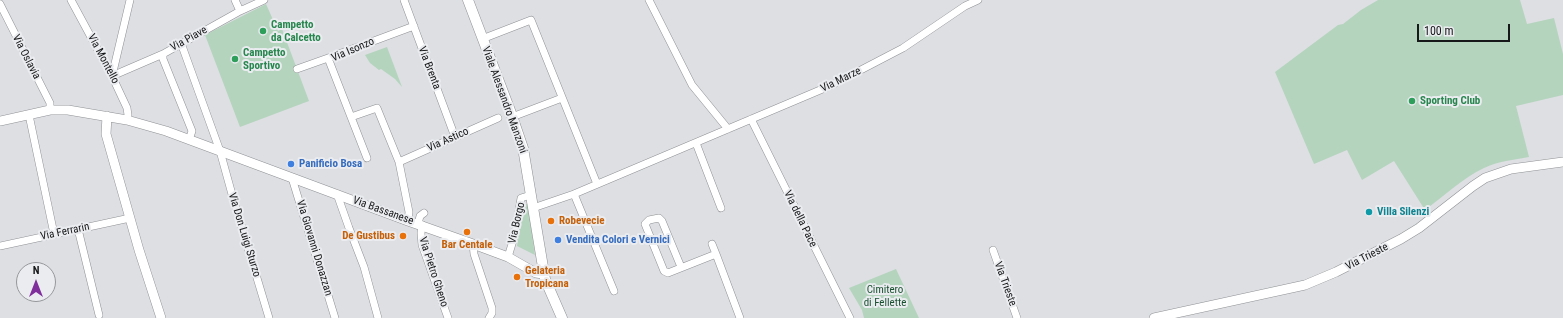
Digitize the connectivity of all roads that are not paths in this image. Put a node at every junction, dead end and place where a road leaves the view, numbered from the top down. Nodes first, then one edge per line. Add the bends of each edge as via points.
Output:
1 (71, 0) edge
2 (130, 0) edge
3 (235, 0) edge
4 (263, 0) edge
5 (404, 0) edge
6 (468, 0) edge
7 (650, 0) edge
8 (978, 0) edge
9 (0, 4) edge
10 (240, 11) junction
11 (414, 26) junction
12 (482, 39) junction
13 (181, 43) junction
14 (163, 54) junction
15 (328, 58) junction
16 (297, 69) dead end
17 (112, 76) junction
18 (562, 98) junction
19 (50, 110) junction
20 (29, 115) junction
21 (107, 116) junction
22 (351, 117) junction
23 (512, 117) junction
24 (498, 118) dead end
25 (751, 119) junction
26 (127, 120) junction
27 (0, 121) edge
28 (728, 129) junction
29 (455, 137) junction
30 (189, 140) junction
31 (696, 142) junction
32 (220, 151) junction
33 (367, 158) dead end
34 (399, 162) junction
35 (1563, 162) edge
36 (292, 178) junction
37 (597, 184) junction
38 (337, 194) junction
39 (574, 194) junction
40 (531, 195) junction
41 (533, 208) junction
42 (721, 208) dead end
43 (424, 213) dead end
44 (130, 218) junction
45 (416, 224) junction
46 (78, 229) junction
47 (54, 234) junction
48 (473, 244) junction
49 (712, 244) dead end
50 (0, 246) edge
51 (993, 250) dead end
52 (716, 254) junction
53 (508, 257) junction
54 (681, 267) junction
55 (544, 274) junction
56 (614, 291) dead end
57 (1188, 315) edge
58 (99, 316) dead end
59 (849, 316) edge
60 (160, 318) edge
61 (269, 318) edge
62 (336, 318) edge
63 (378, 318) edge
64 (448, 318) edge
65 (489, 318) edge
66 (562, 318) edge
67 (740, 318) edge
68 (1017, 318) edge
69 (1154, 318) edge

1 - 17 street, Via Montello
2 - 17 street
3 - 10 street
4 - 10 street, Via Piave
5 - 11 street, Via Brenta
6 - 12 main road, Viale Alessandro Manzoni
7 - 28 street via 692,85
8 - 25 street, Via Marze via 903,48 832,85
9 - 19 street, Via Oslavia via 50,103
10 - 13 street, Via Piave
11 - 15 street, Via Isonzo
11 - 29 street, Via Brenta
12 - 18 street via 531,20
12 - 23 main road, Viale Alessandro Manzoni
13 - 14 street, Via Piave
13 - 32 street
14 - 17 street, Via Piave
14 - 30 street via 192,131
15 - 16 street, Via Isonzo
15 - 22 street, Via Isonzo
17 - 26 street, Via Montello via 126,108
18 - 23 street
18 - 37 street
19 - 20 street, Via Bassanese
19 - 21 street, Via Bassanese
20 - 27 street, Via Bassanese
20 - 47 street
21 - 26 street, Via Bassanese
21 - 44 street via 106,134
22 - 33 street, Via Isonzo
22 - 34 street via 377,108
23 - 40 main road, Viale Alessandro Manzoni via 522,148
24 - 29 street, Via Astico
25 - 28 street, Via Marze
25 - 59 street, Via della Pace
26 - 30 street, Via Bassanese
28 - 31 street, Via Marze
29 - 34 street, Via Astico
30 - 32 street, Via Bassanese
31 - 37 street, Via Marze
31 - 42 street
32 - 36 street, Via Bassanese
32 - 61 street, Via Don Luigi Sturzo
34 - 45 street via 409,212
35 - 57 street, Via Trieste via 1511,169 1485,178 1419,228 1320,280
36 - 38 street, Via Bassanese
36 - 62 street, Via Giovanni Donazzan
37 - 39 street, Via Marze
38 - 45 street, Via Bassanese
38 - 63 street via 364,267
39 - 41 street, Via Marze
39 - 56 street
40 - 41 main road, Viale Alessandro Manzoni
40 - 53 street, Via Borgo via 520,198 515,234
41 - 55 main road, Viale Alessandro Manzoni
43 - 45 street
44 - 46 street, Via Ferrarin
44 - 60 street
45 - 48 street, Via Bassanese
45 - 64 street, Via Pietro Gheno
46 - 47 street, Via Ferrarin
46 - 58 street
47 - 50 street, Via Ferrarin
48 - 53 street, Via Bassanese
48 - 65 street via 492,308
49 - 52 street
51 - 68 street, Via Trieste
52 - 54 street
52 - 67 street
53 - 55 street, Via Bassanese via 536,273
54 - 54 street via 662,221 658,218 649,220 645,224 664,271 668,273
55 - 66 main road, Viale Alessandro Manzoni
57 - 69 street, Via Trieste

